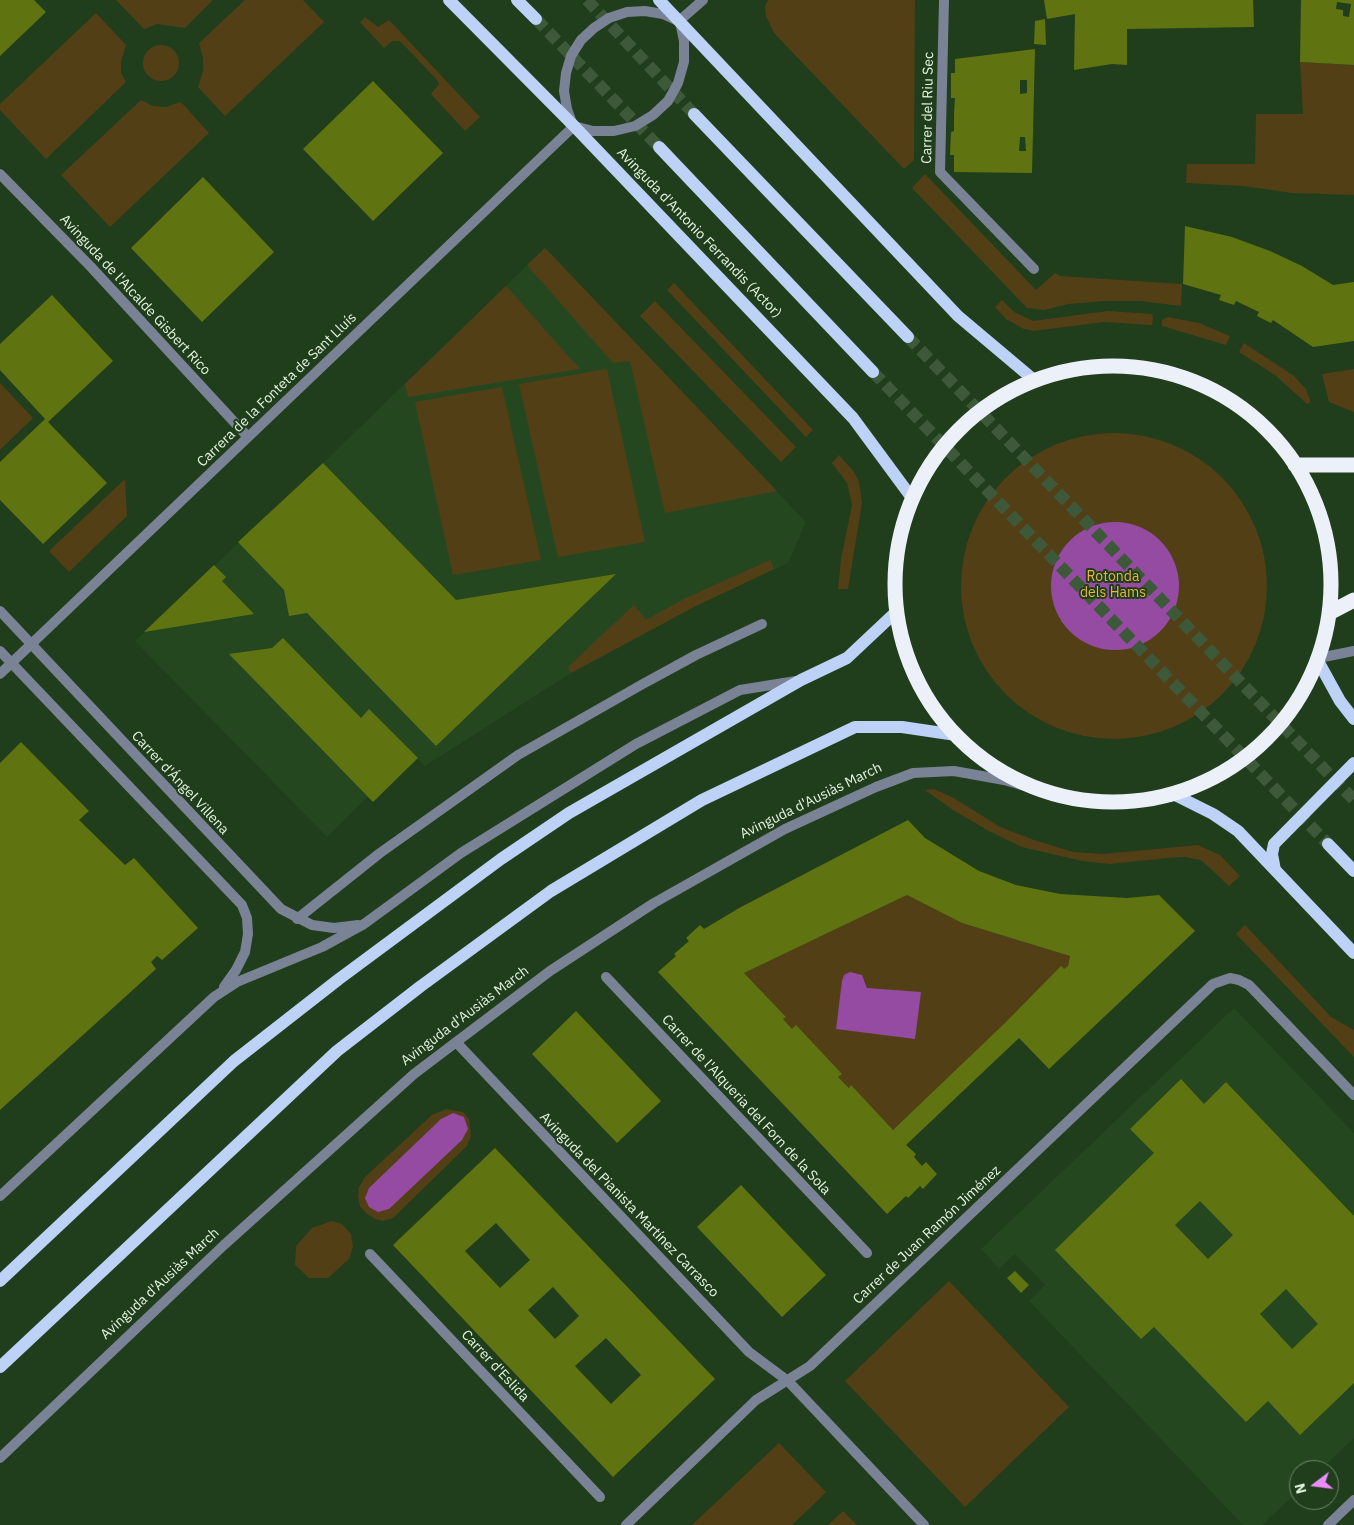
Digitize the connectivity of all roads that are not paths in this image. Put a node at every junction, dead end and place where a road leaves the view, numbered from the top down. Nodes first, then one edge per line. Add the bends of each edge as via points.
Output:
1 (450, 0) edge
2 (517, 0) edge
3 (659, 0) edge
4 (703, 0) edge
5 (944, 0) edge
6 (536, 19) tunnel mouth
7 (679, 21) junction
8 (694, 114) tunnel mouth
9 (574, 126) junction
10 (659, 148) tunnel mouth
11 (0, 174) edge
12 (1034, 269) dead end
13 (908, 337) tunnel mouth
14 (873, 372) tunnel mouth
15 (1034, 380) junction
16 (248, 437) junction
17 (1295, 465) junction
18 (1354, 465) edge
19 (912, 498) junction
20 (1354, 600) edge
21 (0, 611) edge
22 (897, 611) junction
23 (1329, 613) junction
24 (762, 624) dead end
25 (32, 644) junction
26 (0, 651) edge
27 (1354, 651) edge
28 (1318, 660) junction
29 (12, 663) junction
30 (0, 674) edge
31 (801, 680) junction
32 (1354, 719) edge
33 (956, 735) junction
34 (1354, 763) edge
35 (1042, 791) junction
36 (1173, 794) junction
37 (1328, 844) tunnel mouth
38 (1275, 870) junction
39 (1354, 871) edge
40 (297, 918) junction
41 (364, 924) junction
42 (1354, 953) edge
43 (606, 977) dead end
44 (214, 997) junction
45 (456, 1042) junction
46 (1354, 1095) edge
47 (0, 1196) edge
48 (867, 1253) dead end
49 (370, 1254) dead end
50 (0, 1281) edge
51 (0, 1367) edge
52 (788, 1381) junction
53 (0, 1458) edge
54 (600, 1497) dead end
55 (1354, 1500) edge
56 (626, 1525) edge
57 (924, 1525) edge
58 (1328, 1525) edge

1 - 9 main road, Avinguda d'Antonio Ferrandis (Actor)
2 - 6 main road
3 - 7 main road
4 - 7 street
5 - 12 street, Carrer del Riu Sec via 940,172
7 - 9 street via 684,62 678,82 663,106 635,126 614,131
7 - 9 street via 663,14 627,12 609,18 581,40 568,64 564,91
7 - 15 main road via 958,316
8 - 13 main road
9 - 16 street, Carrera de la Fonteta de Sant Lluís
9 - 19 main road, Avinguda d'Antonio Ferrandis (Actor) via 853,418
10 - 14 main road
11 - 16 street, Avinguda de l'Alcalde Gisbert Rico
15 - 17 highway via 1070,369 1107,365 1144,368 1180,376 1214,390 1245,410 1273,436
15 - 19 highway via 992,402 961,427 925,472
16 - 25 street, Carrera de la Fonteta de Sant Lluís
17 - 18 highway
17 - 23 highway via 1322,521 1331,582
19 - 22 highway via 900,535 894,574
20 - 23 highway
21 - 25 street, Carrer d'Ángel Villena
22 - 31 main road via 847,658
22 - 33 highway via 904,646 916,678
23 - 28 highway
24 - 40 street via 649,680 518,755 380,853
25 - 29 street, Carrera de la Fonteta de Sant Lluís
25 - 40 street, Carrer d'Ángel Villena via 264,893
26 - 29 street
27 - 28 street
28 - 32 main road via 1340,701
28 - 36 highway via 1296,703 1263,743 1221,774
29 - 30 street, Carrera de la Fonteta de Sant Lluís
29 - 44 street via 242,905 247,918 245,952 236,970
31 - 41 street via 740,690 636,744 461,853
31 - 50 main road via 570,813 501,859 339,979 234,1061
33 - 35 highway via 996,768
33 - 51 main road via 902,727 855,727 702,800 551,891 337,1051
34 - 38 main road via 1274,844
35 - 36 highway via 1074,799 1108,802 1141,801
35 - 45 street, Avinguda d'Ausiàs March via 954,771 913,773 882,784 785,829 654,903 550,971
36 - 38 main road via 1238,831
37 - 39 main road
38 - 42 main road
40 - 41 street, Carrer d'Ángel Villena via 312,925 334,928
41 - 44 street via 322,947 236,982
43 - 48 street, Carrer de l'Alqueria del Forn de la Sola
44 - 47 street
45 - 52 street, Avinguda del Pianista Martínez Carrasco via 749,1352
45 - 53 street, Avinguda d'Ausiàs March via 414,1074 224,1245
46 - 52 street, Carrer de Juan Ramón Jiménez via 1249,985 1230,978 1214,984 810,1366
49 - 54 street, Carrer d'Eslida
52 - 56 street, Carrer de Juan Ramón Jiménez via 756,1400
52 - 57 street, Avinguda del Pianista Martínez Carrasco
55 - 58 street

